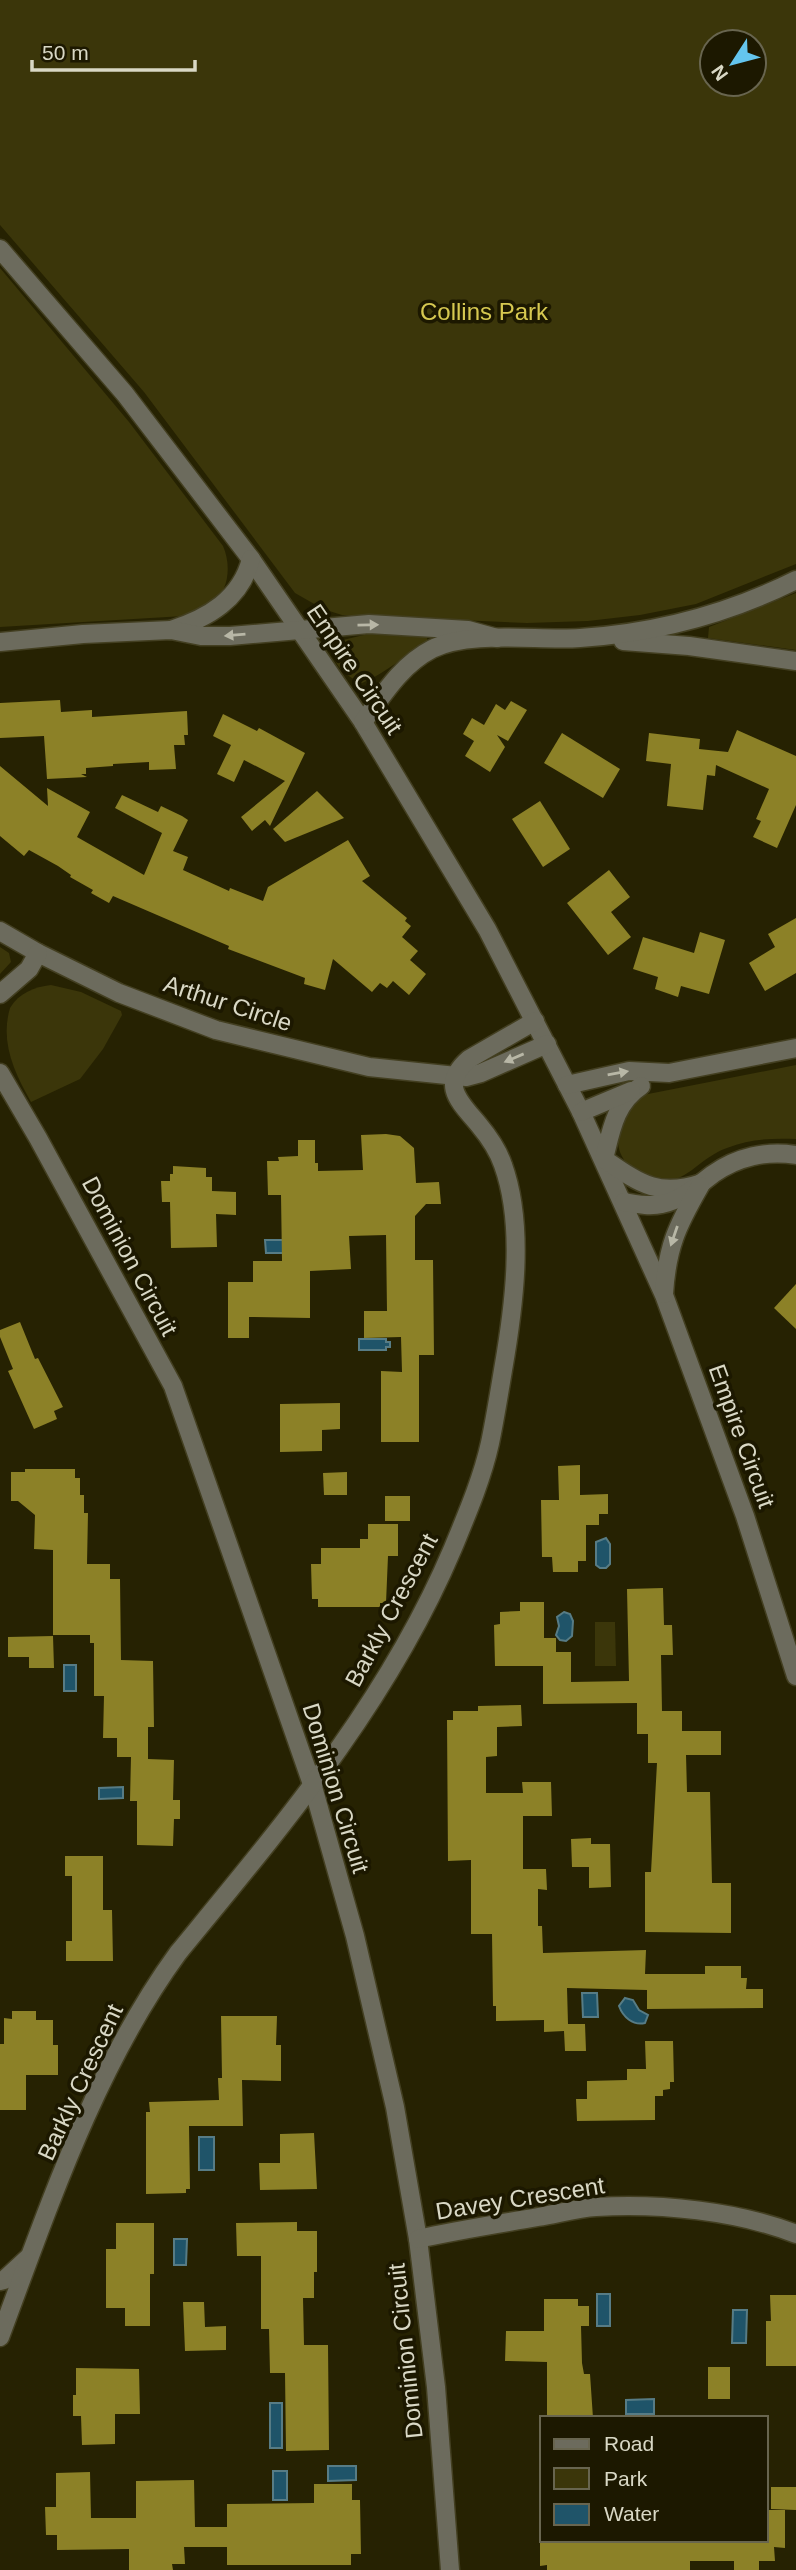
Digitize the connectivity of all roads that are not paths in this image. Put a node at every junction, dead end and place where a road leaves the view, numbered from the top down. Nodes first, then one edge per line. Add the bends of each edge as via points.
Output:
1 (0, 249) edge
2 (251, 558) junction
3 (796, 580) edge
4 (171, 630) junction
5 (300, 630) junction
6 (497, 638) junction
7 (578, 638) junction
8 (0, 642) edge
9 (796, 661) edge
10 (363, 722) junction
11 (0, 930) edge
12 (38, 953) junction
13 (0, 994) edge
14 (536, 1021) junction
15 (547, 1044) junction
16 (796, 1048) edge
17 (0, 1073) edge
18 (669, 1073) junction
19 (456, 1077) junction
20 (568, 1084) junction
21 (640, 1086) junction
22 (581, 1112) junction
23 (796, 1154) edge
24 (604, 1159) junction
25 (702, 1183) junction
26 (624, 1202) junction
27 (664, 1295) junction
28 (796, 1676) edge
29 (313, 1787) junction
30 (796, 2234) edge
31 (418, 2239) junction
32 (30, 2256) junction
33 (0, 2281) edge
34 (0, 2337) edge
35 (450, 2570) edge

1 - 2 street, Empire Circuit via 125,394
2 - 4 street via 242,583 220,607 201,620
2 - 5 street, Empire Circuit
3 - 7 street via 694,619
5 -> 4 street via 230,636
4 - 8 street
5 -> 6 street via 380,625 468,630
5 - 10 street, Empire Circuit
6 - 7 street
6 - 10 street via 455,642 426,653 395,678
7 - 9 street via 689,646
10 - 14 street, Empire Circuit via 487,929
11 - 12 street, Arthur Circle
12 - 13 street via 25,974
12 - 19 street, Arthur Circle via 118,993 216,1030 369,1067
14 - 15 street, Empire Circuit
14 - 19 street via 469,1059
15 -> 19 street, Arthur Circle via 481,1073
15 - 20 street, Empire Circuit
16 - 18 street
17 - 29 street, Dominion Circuit via 173,1386
20 -> 18 street via 629,1071
18 - 21 street
19 - 29 street, Barkly Crescent via 457,1097 495,1148 513,1200 509,1334 490,1445 443,1573 414,1630 389,1676
20 - 22 street, Empire Circuit
21 - 22 street
21 - 24 street via 619,1108
22 - 24 street, Empire Circuit
23 - 25 street via 754,1156 715,1172
24 - 25 street via 655,1188 682,1189
24 - 26 street, Empire Circuit
25 - 26 street via 663,1204
25 -> 27 street, Empire Circuit via 676,1230
26 - 27 street, Empire Circuit
27 - 28 street, Empire Circuit via 745,1516
29 - 31 street, Dominion Circuit via 362,1963
29 - 32 street, Barkly Crescent via 159,1978 121,2043
30 - 31 street, Davey Crescent via 719,2214 595,2207
31 - 35 street, Dominion Circuit via 436,2386
32 - 33 street
32 - 34 street, Barkly Crescent

